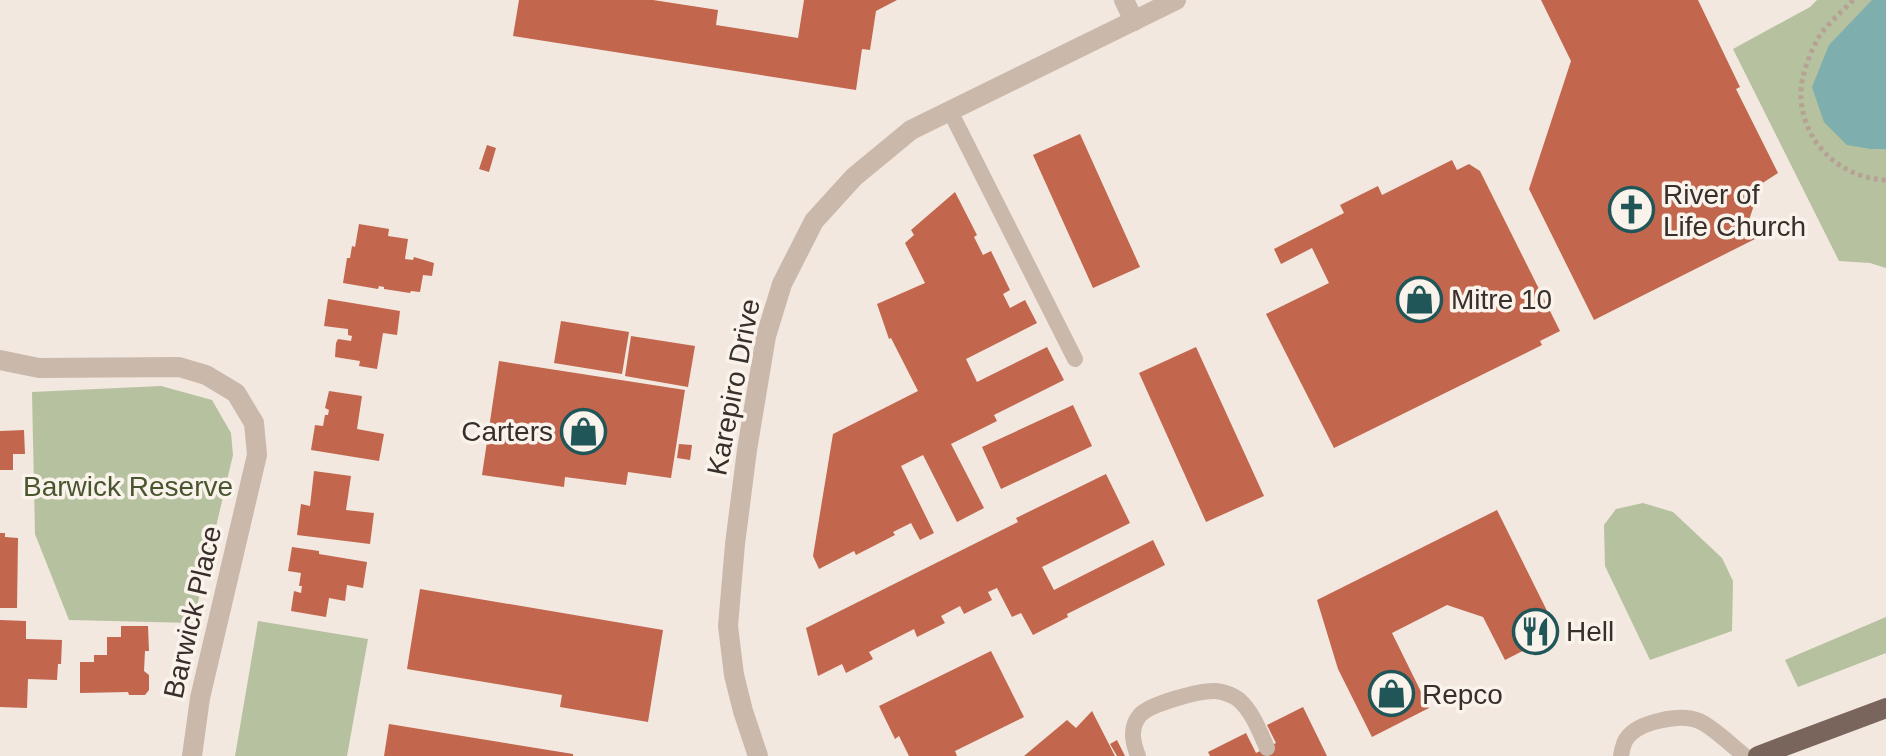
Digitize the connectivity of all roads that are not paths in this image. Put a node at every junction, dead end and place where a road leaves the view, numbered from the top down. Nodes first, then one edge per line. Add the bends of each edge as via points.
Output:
1 (1124, 0) edge
2 (1176, 0) edge
3 (1134, 21) junction
4 (950, 111) junction
5 (1075, 359) dead end
6 (0, 360) edge
7 (1886, 708) edge
8 (1267, 748) dead end
9 (192, 756) edge
10 (758, 756) edge
11 (1138, 756) edge
12 (1621, 756) edge
13 (1745, 756) edge
14 (1758, 756) edge

1 - 3 street
2 - 3 street, Karepiro Drive
3 - 4 street, Karepiro Drive
4 - 5 lane
4 - 10 street, Karepiro Drive via 911,130 854,177 814,221 782,284 766,336 747,450 728,626 734,675
6 - 9 street, Barwick Place via 39,368 179,367 236,393 254,423 257,455 200,698
7 - 14 main road
8 - 11 lane via 1238,699 1214,690 1139,716 1131,740
12 - 13 lane via 1628,735 1677,716 1701,722

